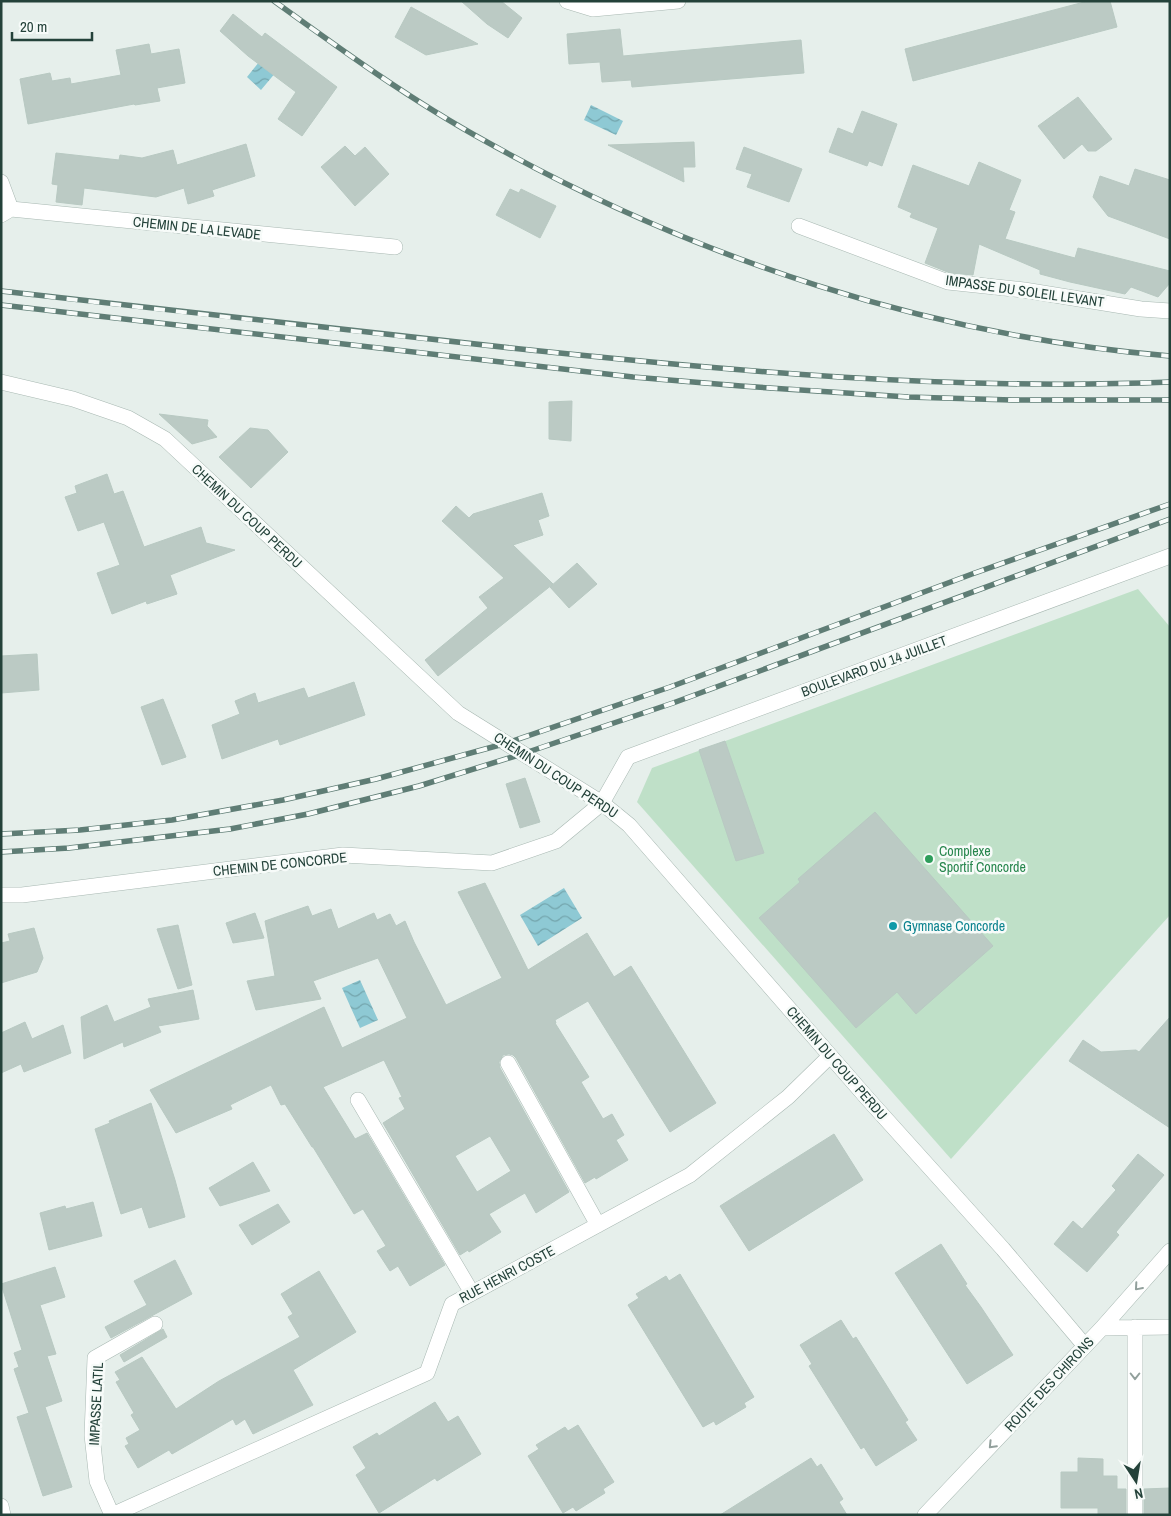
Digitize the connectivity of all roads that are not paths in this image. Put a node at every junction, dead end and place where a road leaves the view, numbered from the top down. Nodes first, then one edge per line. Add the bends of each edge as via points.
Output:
1 (567, 1) edge
2 (678, 1) edge
3 (1, 182) edge
4 (6, 212) edge
5 (799, 226) dead end
6 (395, 247) dead end
7 (1170, 311) edge
8 (1, 382) edge
9 (1170, 556) edge
10 (602, 803) junction
11 (1, 895) edge
12 (830, 1056) junction
13 (508, 1063) dead end
14 (358, 1100) dead end
15 (598, 1225) junction
16 (1170, 1250) edge
17 (472, 1293) junction
18 (155, 1324) dead end
19 (1135, 1327) junction
20 (1170, 1327) edge
21 (1102, 1328) junction
22 (1085, 1346) junction
23 (1, 1506) edge
24 (3, 1515) edge
25 (112, 1515) edge
26 (925, 1515) edge
27 (1135, 1515) edge

1 - 2 street via 593,9
3 - 4 street
4 - 6 street, CHEMIN DE LA LEVADE
5 - 7 street, IMPASSE DU SOLEIL LEVANT via 948,282
8 - 10 street, CHEMIN DU COUP PERDU via 73,399 128,418 165,439 458,712
9 - 10 street, BOULEVARD DU 14 JUILLET via 628,757
10 - 11 street, CHEMIN DE CONCORDE via 556,840 492,863 343,855
10 - 12 street, CHEMIN DU COUP PERDU via 629,825
12 - 15 street, RUE HENRI COSTE via 788,1097 690,1175
12 - 22 street, CHEMIN DU COUP PERDU
13 - 15 street
14 - 17 street
15 - 17 street, RUE HENRI COSTE
16 -> 21 street, ROUTE DES CHIRONS
17 - 25 street, RUE HENRI COSTE via 452,1304 427,1373
18 - 25 street, IMPASSE LATIL via 95,1358 92,1435 97,1481
19 - 20 street
19 - 21 street
19 -> 27 street
21 - 22 street, ROUTE DES CHIRONS
22 -> 26 street, ROUTE DES CHIRONS
23 - 24 street

